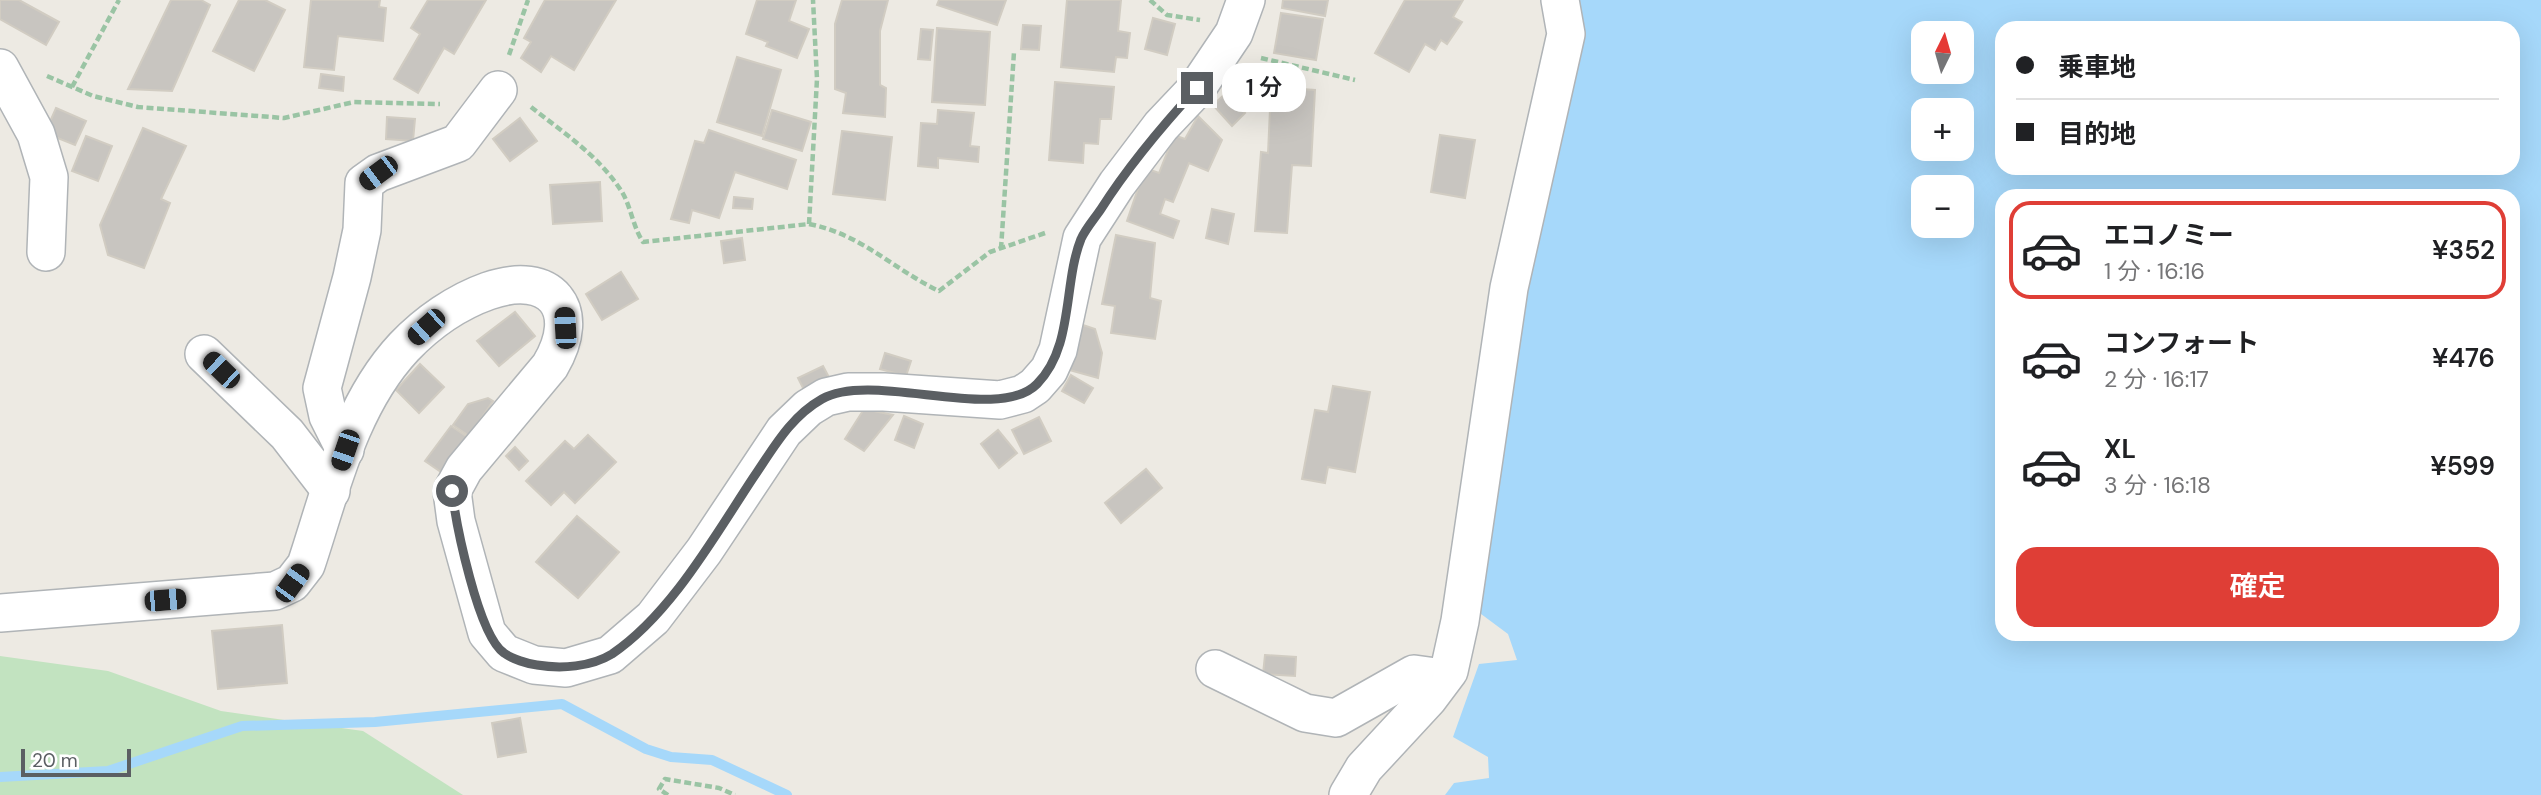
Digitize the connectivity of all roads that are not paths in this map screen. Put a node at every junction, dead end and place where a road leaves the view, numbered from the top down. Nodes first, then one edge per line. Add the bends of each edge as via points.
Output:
1 (1560, 0) edge
2 (1241, 13) edge
3 (0, 68) edge
4 (498, 90) road end
5 (46, 252) dead end
6 (204, 354) dead end
7 (345, 450) junction
8 (331, 491) junction
9 (0, 613) edge
10 (1215, 669) dead end
11 (1443, 678) junction
12 (1348, 795) edge

1 - 11 street via 1566,34 1509,288 1460,621 1449,671
2 - 7 street via 1197,88 1116,184 1082,238 1058,350 1035,386 1000,400 848,392 826,397 808,408 784,431 653,618 610,655 566,668 534,665 504,653 487,633 456,521 452,491 464,470 561,348 564,310 549,293 522,285 491,290 434,321 405,346 381,376 361,408
3 - 5 street via 36,134 49,177
4 - 7 street via 458,143 378,173 364,183 362,230 322,388 328,416
6 - 8 street via 287,434
7 - 8 street
8 - 9 street via 306,565 292,583 275,591
10 - 11 street via 1306,713 1336,718 1414,674
11 - 12 street via 1364,768

